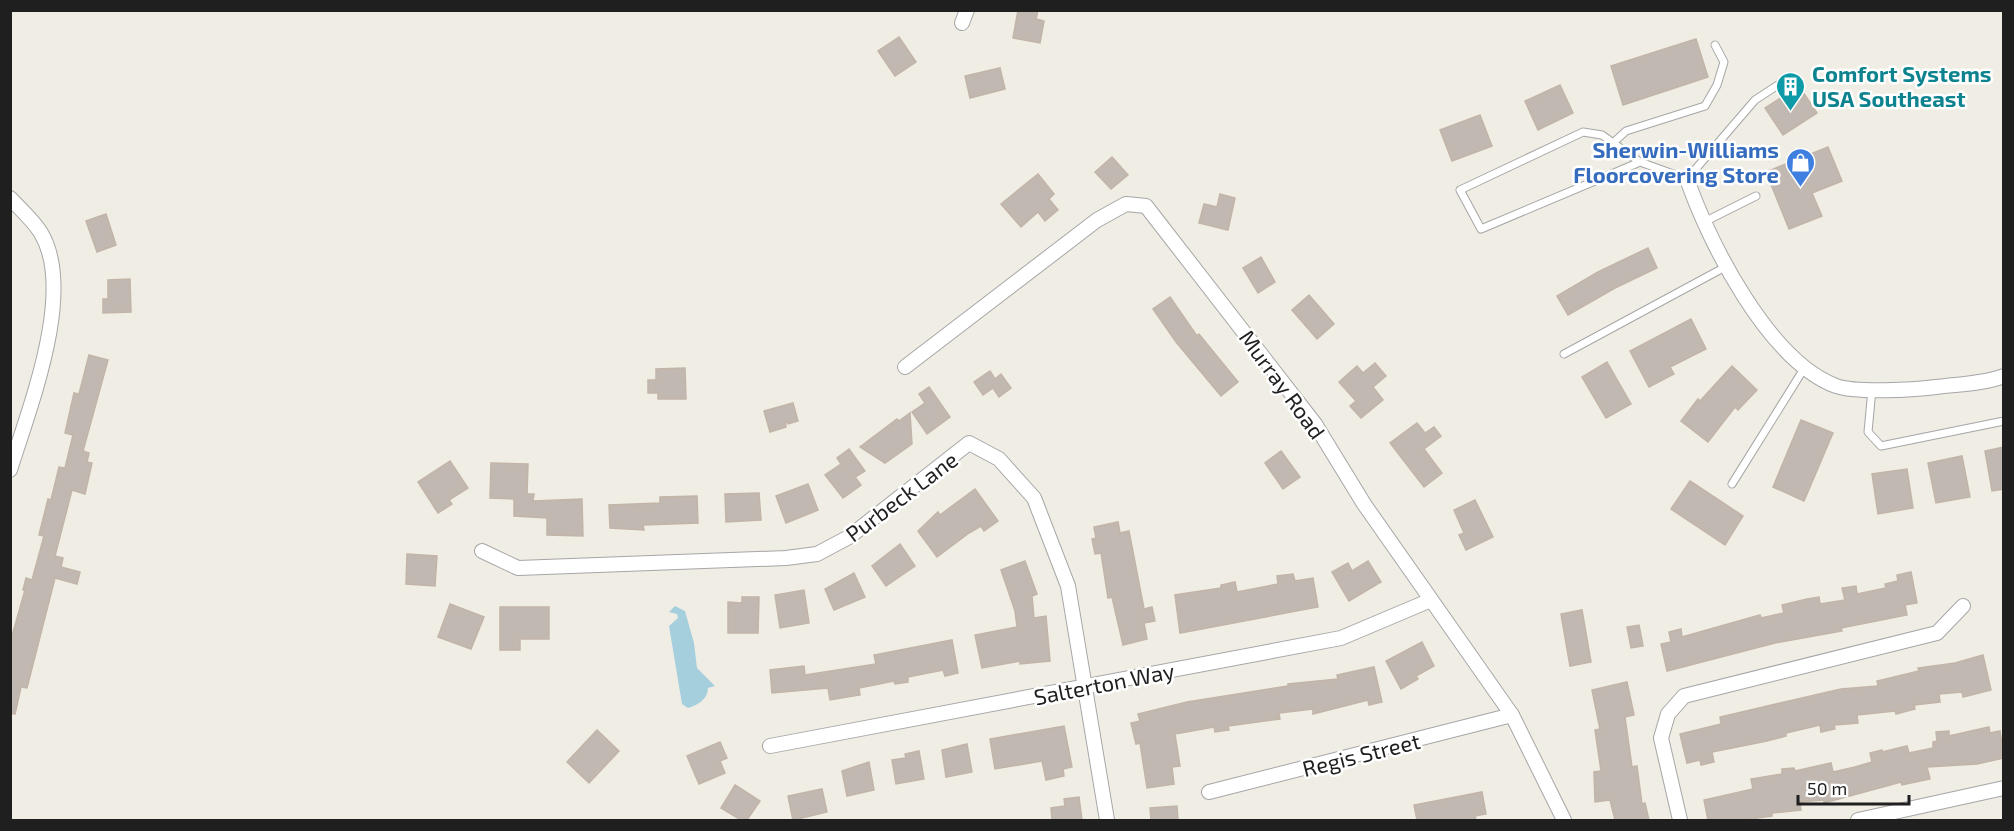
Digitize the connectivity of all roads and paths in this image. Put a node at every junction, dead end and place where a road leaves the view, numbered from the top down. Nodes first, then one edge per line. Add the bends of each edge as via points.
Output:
1 (1715, 45) dead end
2 (1778, 85) dead end
3 (1613, 143) junction
4 (1640, 162) junction
5 (1687, 179) junction
6 (1756, 196) dead end
7 (10, 198) edge
8 (1704, 222) junction
9 (1727, 266) junction
10 (1564, 354) dead end
11 (905, 367) dead end
12 (1805, 367) junction
13 (2004, 376) edge
14 (1872, 389) junction
15 (2004, 421) edge
16 (10, 470) edge
17 (1732, 484) dead end
18 (482, 551) dead end
19 (1431, 600) junction
20 (1963, 606) dead end
21 (1083, 687) junction
22 (1512, 715) junction
23 (770, 746) dead end
24 (2004, 788) edge
25 (1209, 792) dead end
26 (1107, 820) edge
27 (1564, 820) edge
28 (1680, 820) edge
29 (1858, 820) edge

1 - 3 lane via 1724,62 1705,106 1626,131
2 - 5 lane via 1755,100
3 - 4 lane
3 - 4 lane via 1602,135 1583,132 1460,190 1481,230
4 - 5 lane
5 - 8 street
6 - 8 lane
7 - 16 street via 41,233 54,274 52,316 42,368
8 - 9 street
9 - 10 lane
9 - 12 street via 1757,316 1793,359
11 - 19 street, Murray Road via 1097,220 1126,204 1146,206 1315,424 1364,504
12 - 14 street via 1836,386
12 - 17 lane
13 - 14 street via 1906,391
14 - 15 lane via 1868,432 1881,446
18 - 21 street, Purbeck Lane via 518,568 817,554 849,537 969,443 999,459 1034,498 1068,586
19 - 21 street, Salterton Way via 1341,638
19 - 22 street, Murray Road
20 - 28 street via 1937,633 1684,696 1668,714 1661,738
21 - 23 street, Salterton Way
21 - 26 street
22 - 25 street, Regis Street
22 - 27 street, Murray Road
24 - 29 street

